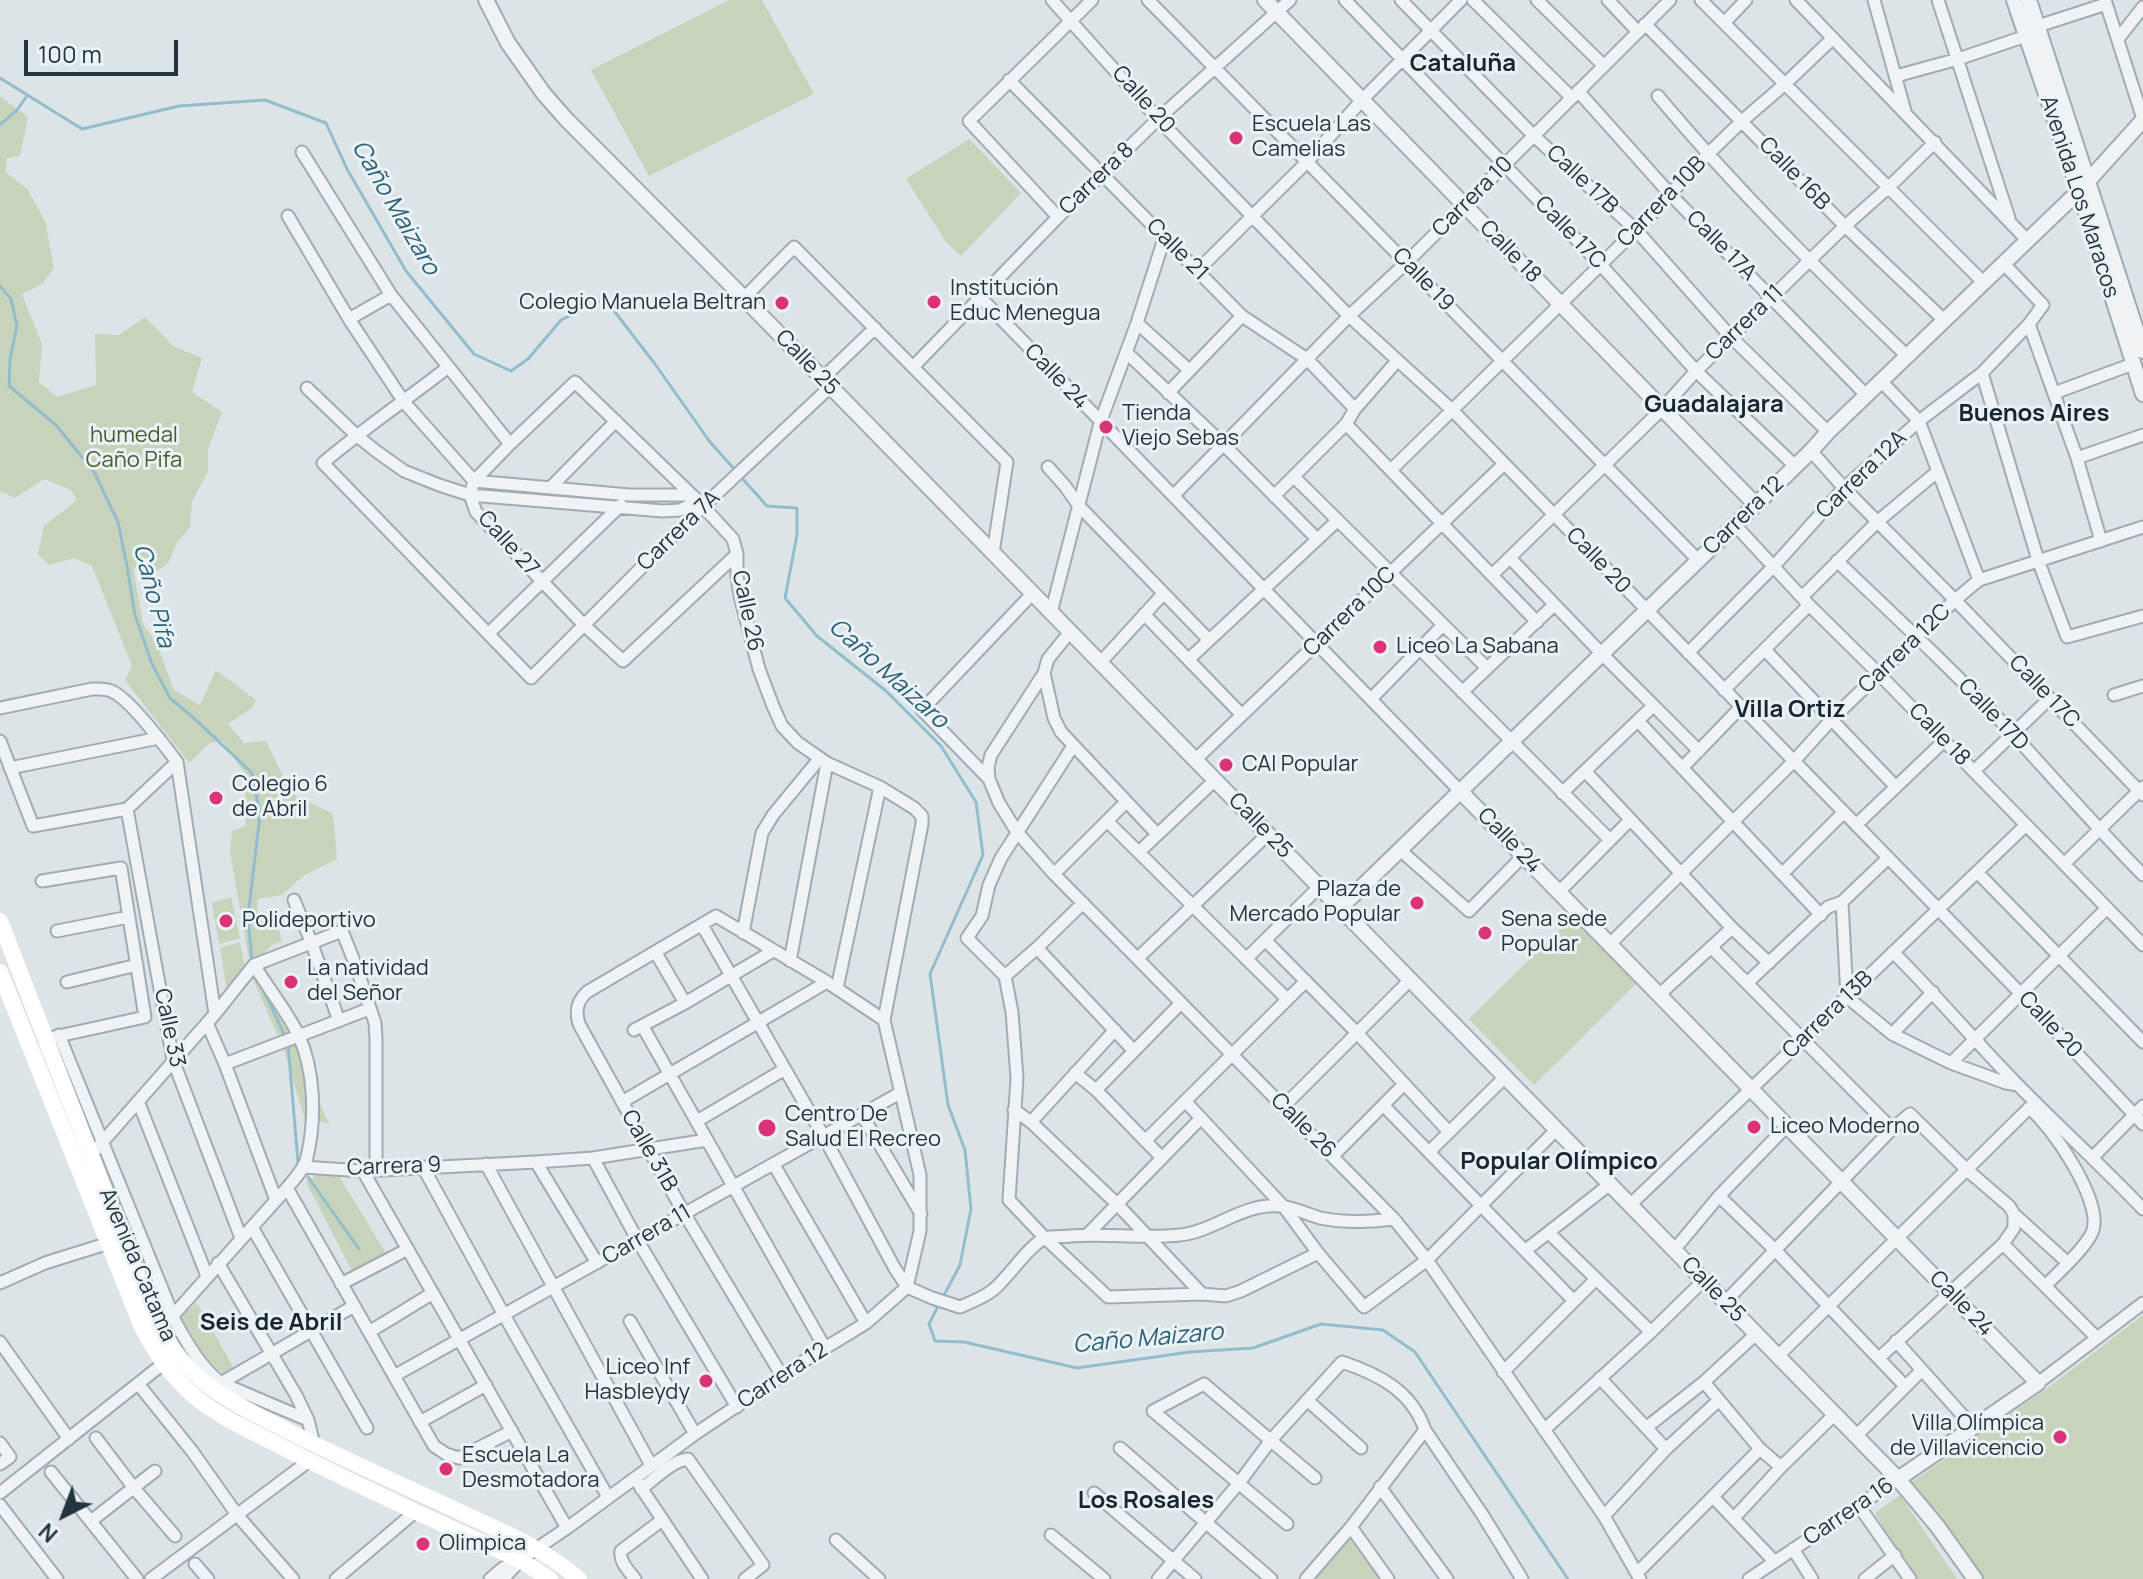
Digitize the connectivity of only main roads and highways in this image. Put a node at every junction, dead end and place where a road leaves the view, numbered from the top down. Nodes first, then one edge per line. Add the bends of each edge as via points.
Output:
1 (0, 921) edge
2 (0, 972) edge
3 (116, 1240) junction
4 (312, 1452) junction
5 (550, 1579) edge
6 (579, 1579) edge

1 - 3 main road, Avenida Catama via 97,1149
2 - 3 main road, Avenida Catama
3 - 4 main road, Avenida Catama via 166,1340 193,1374
3 - 4 main road, Avenida Catama via 142,1327 193,1395 216,1412
4 - 5 main road, Avenida Catama
4 - 6 main road, Avenida Catama via 538,1548

